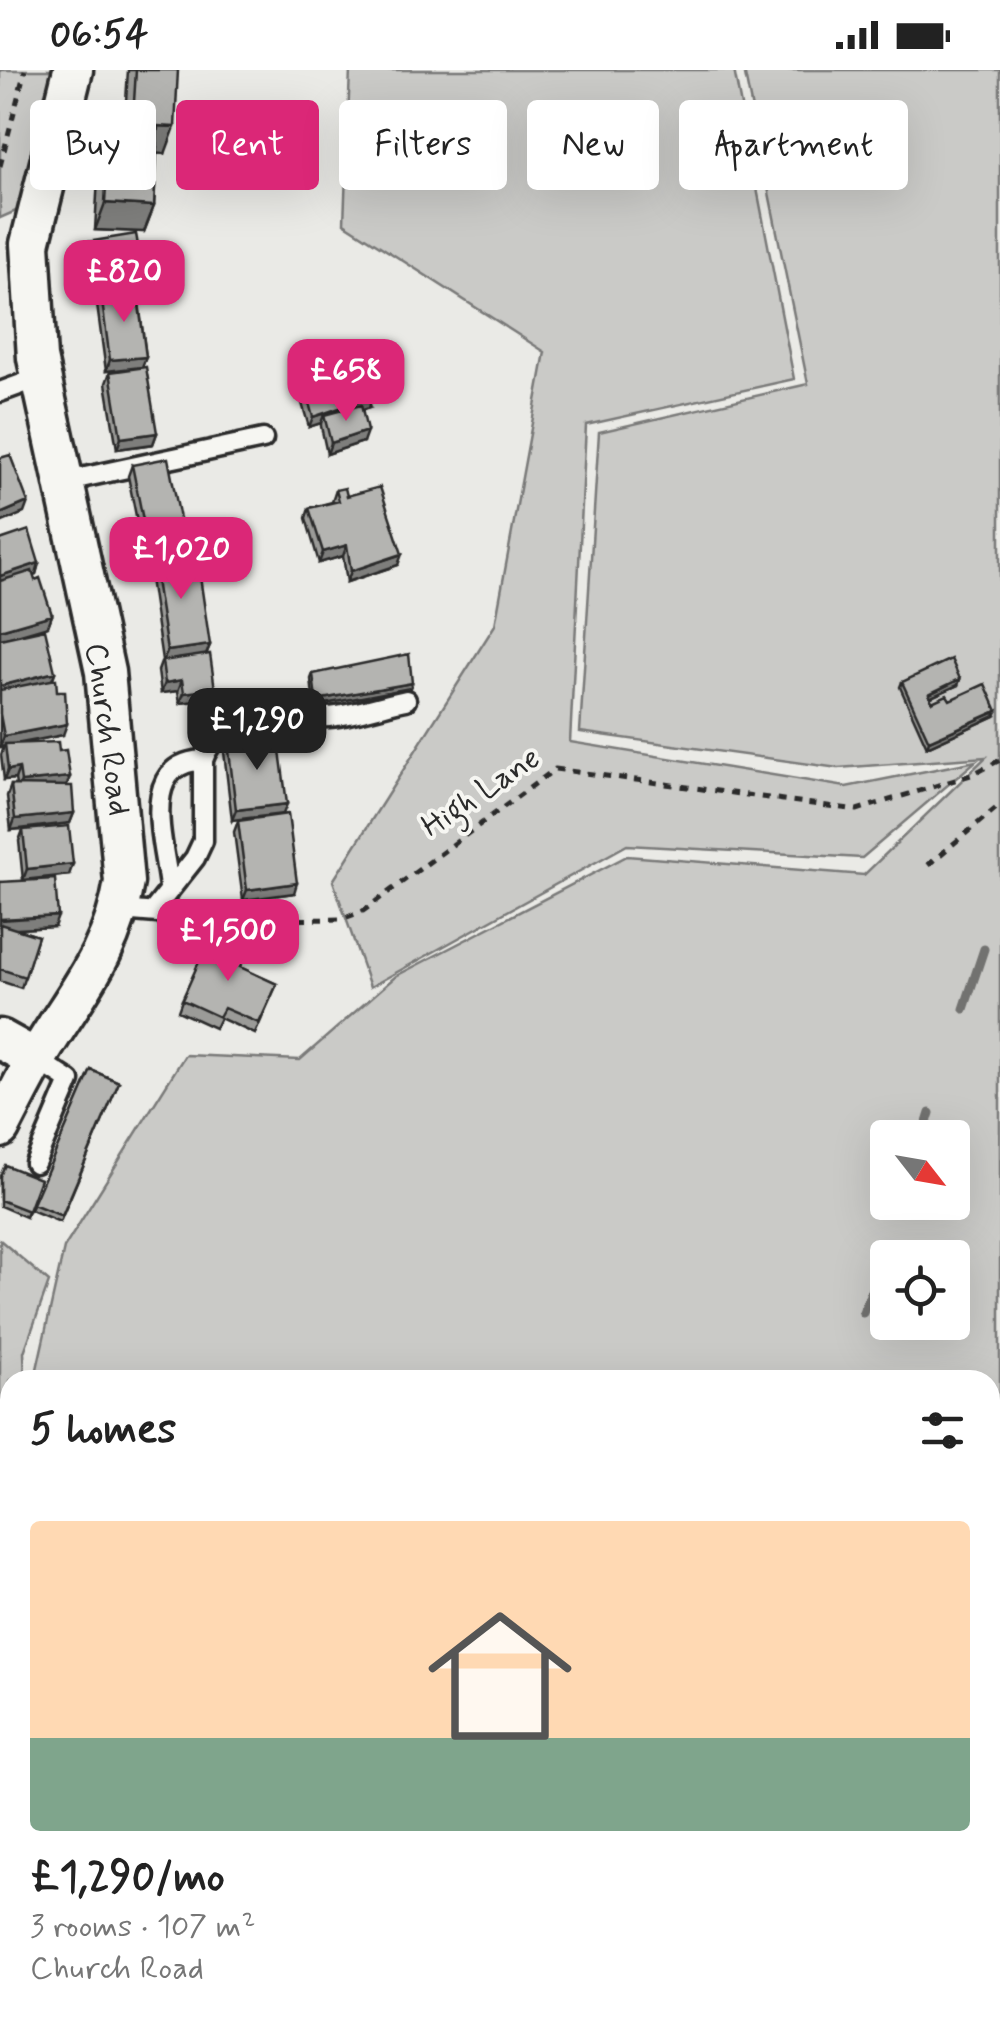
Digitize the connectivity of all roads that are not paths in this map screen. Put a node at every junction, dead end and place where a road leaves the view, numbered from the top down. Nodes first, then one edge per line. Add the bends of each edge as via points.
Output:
1 (73, 70) edge
2 (41, 377) junction
3 (0, 392) edge
4 (263, 439) dead end
5 (61, 482) junction
6 (406, 700) dead end
7 (203, 760) junction
8 (169, 887) junction
9 (136, 910) junction
10 (244, 920) road end
11 (0, 1038) edge
12 (36, 1059) junction
13 (0, 1128) edge
14 (35, 1163) dead end

1 - 2 street, Church Road via 30,244
2 - 3 lane
2 - 5 street, Church Road
4 - 5 lane
5 - 9 street, Church Road via 105,672
6 - 7 lane via 321,717 285,708 244,717 208,747
7 - 8 lane via 203,841
7 - 8 lane via 182,761 159,790
8 - 9 lane
9 - 10 lane
9 - 12 street, Church Road
11 - 12 street
12 - 13 street, Church Road
12 - 14 lane via 70,1082

